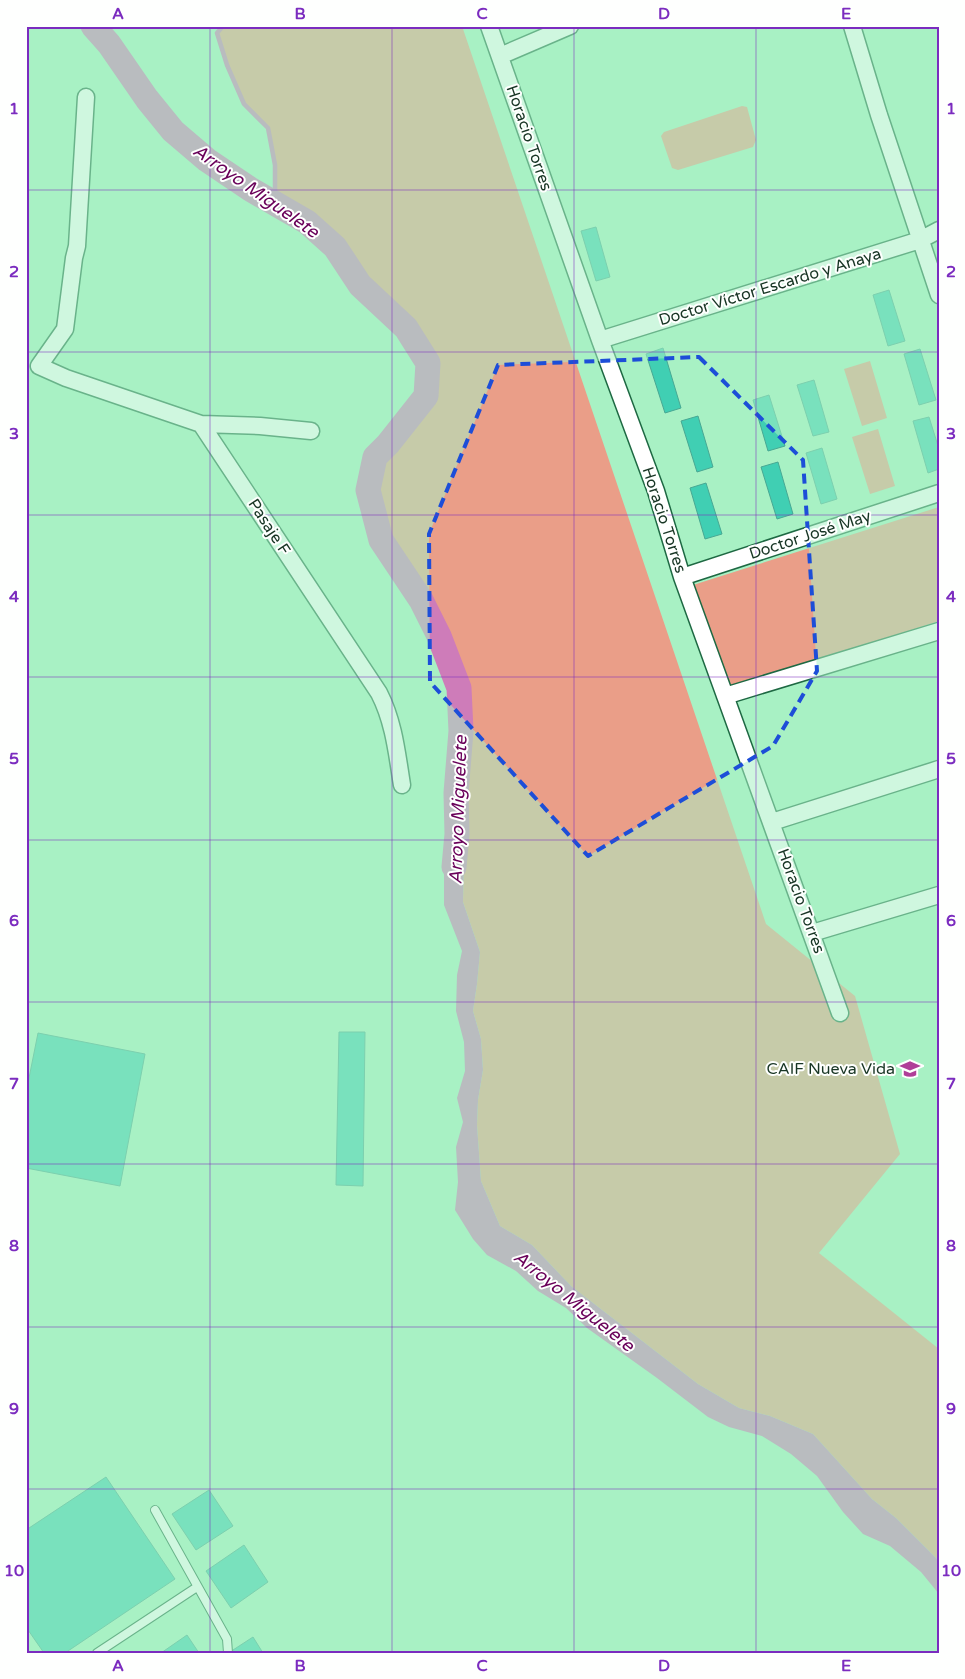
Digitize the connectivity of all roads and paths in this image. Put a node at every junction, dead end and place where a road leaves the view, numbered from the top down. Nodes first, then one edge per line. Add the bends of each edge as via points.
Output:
1 (489, 26) edge
2 (570, 26) edge
3 (852, 26) edge
4 (500, 56) junction
5 (86, 97) dead end
6 (939, 230) edge
7 (920, 240) junction
8 (939, 295) edge
9 (600, 340) junction
10 (33, 367) edge
11 (201, 424) junction
12 (312, 431) dead end
13 (939, 493) edge
14 (682, 577) junction
15 (939, 631) edge
16 (725, 696) junction
17 (939, 769) edge
18 (402, 786) dead end
19 (772, 822) junction
20 (939, 895) edge
21 (812, 933) junction
22 (840, 1013) dead end
23 (155, 1510) dead end
24 (197, 1587) junction
25 (98, 1653) edge
26 (228, 1653) edge

1 - 4 street, Horacio Torres
2 - 4 street
3 - 7 street
4 - 9 street, Horacio Torres
5 - 10 street via 77,246 65,329
6 - 7 street, Doctor Víctor Escardo y Anaya
7 - 8 street
7 - 9 street, Doctor Víctor Escardo y Anaya
9 - 14 street, Horacio Torres via 653,482
10 - 11 street
11 - 12 street
11 - 18 street, Pasaje F via 379,693 393,728
13 - 14 street, Doctor José May
14 - 16 street, Horacio Torres
15 - 16 street
16 - 19 street, Horacio Torres
17 - 19 street
19 - 21 street, Horacio Torres
20 - 21 street
21 - 22 street, Horacio Torres
23 - 24 lane
24 - 25 lane
24 - 26 lane via 227,1639

